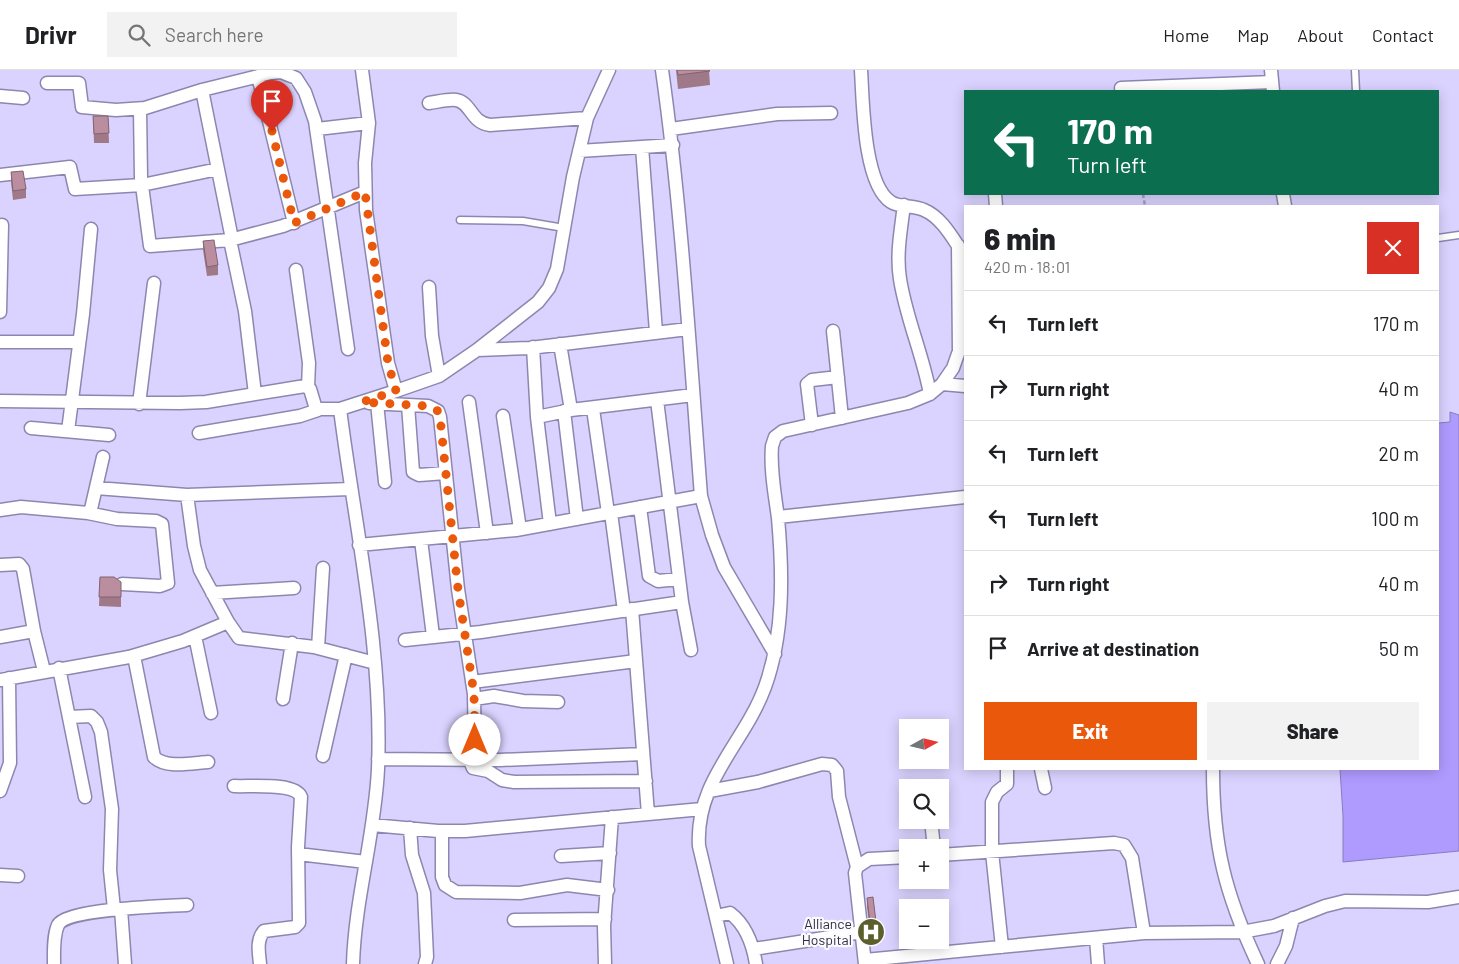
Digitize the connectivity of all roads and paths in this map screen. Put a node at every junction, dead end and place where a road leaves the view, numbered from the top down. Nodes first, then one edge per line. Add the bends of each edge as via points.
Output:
1 (362, 70) edge
2 (609, 70) edge
3 (662, 70) edge
4 (861, 70) edge
5 (1355, 70) edge
6 (258, 76) junction
7 (1272, 81) edge
8 (47, 83) dead end
9 (1121, 88) dead end
10 (202, 90) junction
11 (1356, 90) edge
12 (0, 96) edge
13 (23, 98) dead end
14 (429, 103) dead end
15 (140, 109) junction
16 (831, 113) dead end
17 (587, 118) junction
18 (370, 123) junction
19 (317, 129) junction
20 (671, 129) junction
21 (672, 145) junction
22 (642, 147) junction
23 (579, 151) junction
24 (218, 169) junction
25 (0, 174) edge
26 (142, 185) junction
27 (365, 192) junction
28 (904, 205) junction
29 (328, 206) junction
30 (460, 220) dead end
31 (294, 223) junction
32 (2, 225) dead end
33 (91, 228) dead end
34 (564, 228) junction
35 (1459, 235) edge
36 (1439, 238) edge
37 (231, 239) junction
38 (961, 250) edge
39 (296, 270) dead end
40 (154, 283) dead end
41 (429, 288) dead end
42 (0, 312) edge
43 (688, 328) junction
44 (833, 331) dead end
45 (656, 332) junction
46 (0, 342) edge
47 (79, 342) junction
48 (560, 344) junction
49 (533, 347) junction
50 (348, 349) dead end
51 (477, 350) junction
52 (439, 376) junction
53 (838, 377) junction
54 (942, 384) junction
55 (964, 386) edge
56 (308, 387) junction
57 (396, 391) junction
58 (255, 394) junction
59 (930, 394) junction
60 (693, 395) junction
61 (657, 400) junction
62 (0, 401) edge
63 (71, 402) junction
64 (362, 402) junction
65 (469, 402) dead end
66 (377, 403) junction
67 (139, 404) junction
68 (408, 405) junction
69 (340, 409) junction
70 (593, 409) junction
71 (318, 410) junction
72 (568, 411) junction
73 (503, 416) dead end
74 (536, 416) junction
75 (842, 418) junction
76 (812, 425) junction
77 (31, 428) dead end
78 (68, 431) junction
79 (199, 433) dead end
80 (109, 435) dead end
81 (102, 457) dead end
82 (446, 473) junction
83 (385, 482) dead end
84 (96, 488) junction
85 (350, 489) junction
86 (187, 495) junction
87 (701, 496) junction
88 (964, 497) edge
89 (669, 502) junction
90 (640, 507) junction
91 (0, 510) edge
92 (88, 512) junction
93 (610, 513) junction
94 (778, 517) junction
95 (577, 519) junction
96 (550, 524) junction
97 (520, 529) junction
98 (487, 533) junction
99 (454, 537) junction
100 (421, 540) junction
101 (359, 545) junction
102 (0, 565) edge
103 (323, 568) dead end
104 (679, 579) junction
105 (122, 584) edge
106 (294, 588) dead end
107 (212, 593) junction
108 (682, 602) junction
109 (628, 610) junction
110 (228, 622) junction
111 (34, 632) junction
112 (465, 633) junction
113 (195, 636) junction
114 (433, 636) junction
115 (0, 637) edge
116 (405, 640) dead end
117 (292, 643) junction
118 (318, 648) junction
119 (691, 650) dead end
120 (775, 654) junction
121 (346, 655) junction
122 (134, 656) junction
123 (636, 661) junction
124 (375, 663) junction
125 (59, 668) junction
126 (44, 671) junction
127 (4, 679) edge
128 (472, 682) junction
129 (283, 699) dead end
130 (474, 699) junction
131 (558, 702) dead end
132 (211, 713) dead end
133 (69, 717) junction
134 (644, 754) junction
135 (323, 756) dead end
136 (378, 759) junction
137 (472, 759) junction
138 (208, 762) dead end
139 (1007, 770) edge
140 (1041, 770) edge
141 (1213, 770) edge
142 (646, 781) junction
143 (234, 786) dead end
144 (1045, 788) dead end
145 (0, 791) edge
146 (709, 791) junction
147 (85, 797) dead end
148 (702, 809) junction
149 (648, 814) junction
150 (612, 817) junction
151 (372, 825) junction
152 (410, 828) junction
153 (442, 831) junction
154 (992, 852) junction
155 (610, 853) junction
156 (298, 854) junction
157 (949, 854) edge
158 (561, 856) dead end
159 (899, 857) edge
160 (366, 862) junction
161 (856, 866) junction
162 (0, 875) edge
163 (18, 876) dead end
164 (608, 890) junction
165 (1459, 897) edge
166 (187, 905) dead end
167 (117, 909) junction
168 (716, 916) junction
169 (1293, 918) junction
170 (514, 920) dead end
171 (605, 920) junction
172 (862, 932) junction
173 (1144, 932) junction
174 (1242, 932) junction
175 (1096, 938) junction
176 (1002, 947) junction
177 (754, 949) junction
178 (865, 962) edge
179 (54, 964) edge
180 (125, 964) edge
181 (260, 964) edge
182 (353, 964) edge
183 (425, 964) edge
184 (605, 964) edge
185 (727, 964) edge
186 (756, 964) edge
187 (1098, 964) edge
188 (1258, 964) edge
189 (1277, 964) edge

1 - 18 street
2 - 17 street
3 - 20 street
4 - 28 street via 867,145 873,172 890,202
5 - 11 lane
6 - 10 street
6 - 19 street via 281,72 296,78 305,92
6 - 31 street
7 - 9 street
8 - 15 street via 79,83 82,107
10 - 15 street
10 - 24 street
12 - 13 street
14 - 17 street via 457,100 478,122 490,125
15 - 26 street
16 - 20 street via 777,114
17 - 23 street
18 - 19 street
18 - 27 street
19 - 29 street
20 - 21 street
21 - 22 street
21 - 43 street
22 - 23 street
22 - 45 street
23 - 34 street
24 - 26 street
24 - 37 street
25 - 26 street via 70,167 75,189
26 - 37 street via 150,246
27 - 29 street
27 - 57 street via 388,363
28 - 38 street via 932,214
28 - 59 street via 900,277
29 - 31 street
29 - 50 street
30 - 34 lane via 523,221
31 - 37 street
32 - 42 street
33 - 47 street
34 - 51 street via 557,269 549,288 538,302
35 - 36 lane
37 - 58 street via 245,311
38 - 54 street via 958,351 953,368
39 - 56 street via 309,363
40 - 67 street
41 - 52 street
43 - 45 street
43 - 60 street
44 - 53 street
45 - 48 street
46 - 47 street
47 - 63 street
48 - 49 street
48 - 72 street
49 - 51 street
49 - 74 street
51 - 52 street
52 - 57 street
53 - 75 street
53 - 76 street via 812,380 807,384
54 - 55 street
54 - 59 street
56 - 58 street
56 - 71 street
57 - 64 street
58 - 67 street via 206,402
59 - 75 street via 908,403
60 - 61 street
60 - 87 street
61 - 70 street
61 - 89 street
62 - 63 street
63 - 67 street
63 - 78 street
64 - 66 street
64 - 69 street
65 - 98 street
66 - 68 street
66 - 83 street
68 - 82 street via 428,406 438,411
68 - 82 street via 413,472 419,475
69 - 71 street
69 - 85 street
70 - 72 street
70 - 93 street
71 - 79 street
72 - 74 street
72 - 95 street
73 - 97 street
74 - 96 street
75 - 76 street
76 - 94 street via 783,431 775,437 771,456
77 - 78 street
78 - 80 street
81 - 84 street
82 - 99 street
84 - 86 street
84 - 92 street
85 - 86 street
85 - 101 street
86 - 107 street via 200,570
87 - 89 street
87 - 120 street via 724,567
88 - 94 street
89 - 90 street
89 - 104 street
90 - 93 street
90 - 104 street via 649,576 658,581
91 - 92 street via 20,507
92 - 105 street via 101,517 162,524 168,583 160,586
93 - 95 street
93 - 109 street
94 - 120 street via 781,600
95 - 96 street
96 - 97 street
97 - 98 street
98 - 99 street
99 - 100 street
99 - 112 street
100 - 101 street
100 - 114 street
101 - 124 street
102 - 111 street via 21,565
103 - 118 street
104 - 108 street
106 - 107 street
107 - 110 street
108 - 109 street
108 - 119 street
109 - 112 street
109 - 123 street
110 - 113 street
110 - 117 street via 238,638
111 - 115 street
111 - 126 street
112 - 114 street
112 - 128 street
113 - 122 street
113 - 132 street
114 - 116 street
117 - 118 street
117 - 129 street
118 - 121 street
120 - 146 street via 764,689
121 - 124 street
121 - 135 street
122 - 125 street
122 - 138 street via 154,757 170,763
123 - 128 street
123 - 134 street
124 - 136 street
125 - 126 street
125 - 133 street
126 - 127 street
127 - 145 street via 10,763
128 - 130 street
130 - 131 street via 494,696 523,702
130 - 137 street
133 - 147 street
133 - 167 street via 91,716 101,732 112,809 110,870
134 - 137 street
134 - 142 street
136 - 137 street
136 - 151 street
137 - 142 street via 475,769 488,771 507,781 569,784
139 - 154 street via 1007,784 997,792 992,802
140 - 144 street
141 - 174 street via 1218,847 1230,900
142 - 149 street
143 - 156 street via 290,788 299,792
146 - 148 street
146 - 161 street via 758,782 822,764 832,765 838,771 839,797
148 - 149 street
148 - 168 street via 698,827 699,846
149 - 150 street
150 - 153 street
150 - 155 street
151 - 152 street
151 - 160 street
152 - 153 street
152 - 183 street via 412,855 424,893
153 - 164 street via 442,876 445,884 456,892 520,893 567,885
154 - 157 street
154 - 173 street via 1114,843 1124,845 1132,858
154 - 176 street
155 - 158 street
155 - 164 street
156 - 160 street
156 - 181 street via 299,923 295,927 261,933 258,944
159 - 161 street via 869,859
160 - 182 street via 355,928
161 - 172 street
162 - 163 street
164 - 171 street
165 - 169 street via 1428,902 1344,901
166 - 167 street
167 - 179 street via 72,917 58,923
167 - 180 street
168 - 177 street via 730,913 740,920
168 - 185 street
169 - 174 street via 1274,926
169 - 189 street via 1286,946
170 - 171 street
171 - 184 street
172 - 177 street
172 - 178 street
173 - 174 street
173 - 175 street
174 - 188 street
175 - 176 street
175 - 187 street
176 - 178 street
177 - 186 street

